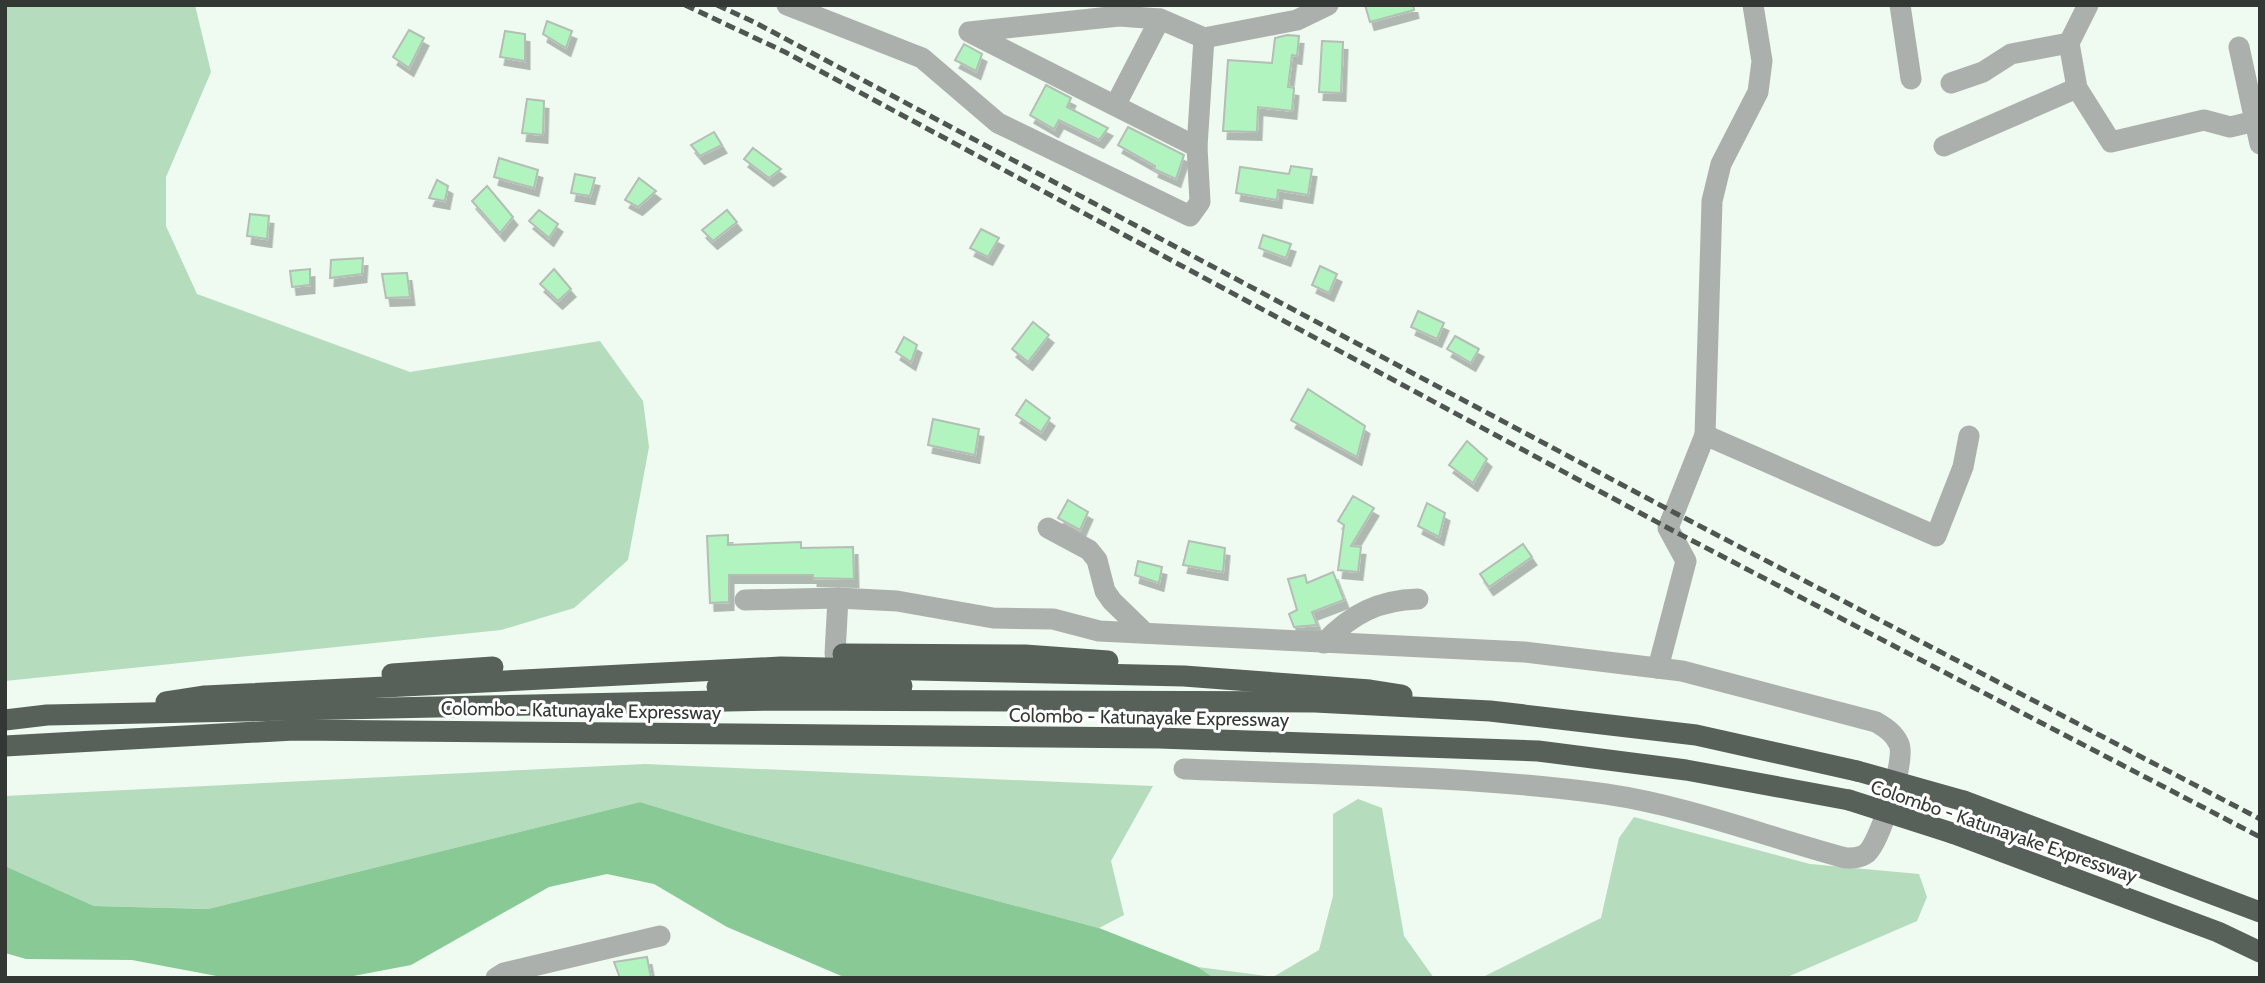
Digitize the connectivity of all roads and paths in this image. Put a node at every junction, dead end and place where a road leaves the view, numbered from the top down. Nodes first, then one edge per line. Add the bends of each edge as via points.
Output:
1 (787, 5) edge
2 (1328, 5) edge
3 (1753, 5) edge
4 (1900, 5) edge
5 (2088, 5) edge
6 (1160, 19) junction
7 (1204, 38) junction
8 (2069, 43) junction
9 (2239, 47) dead end
10 (1911, 79) dead end
11 (1951, 83) dead end
12 (2077, 88) junction
13 (1116, 104) junction
14 (2258, 120) edge
15 (2260, 144) edge
16 (1944, 146) dead end
17 (1197, 147) junction
18 (1705, 435) junction
19 (1969, 436) dead end
20 (1048, 528) dead end
21 (838, 598) junction
22 (1418, 598) dead end
23 (745, 600) dead end
24 (1145, 632) junction
25 (1324, 643) junction
26 (835, 654) junction
27 (1658, 668) junction
28 (1325, 687) junction
29 (227, 695) junction
30 (130, 708) junction
31 (1425, 708) junction
32 (1506, 713) junction
33 (47, 715) junction
34 (5, 720) edge
35 (5, 746) edge
36 (1184, 769) dead end
37 (2260, 912) edge
38 (660, 936) dead end
39 (2260, 952) edge
40 (496, 978) edge

1 - 17 street via 922,58 998,123 1190,216 1200,202
2 - 7 street via 1297,20
3 - 18 street via 1762,61 1758,92 1721,164 1712,201
4 - 10 street
5 - 8 street
6 - 7 street
6 - 13 street
6 - 13 street via 1119,16 969,32
7 - 17 street
8 - 11 street via 2011,54 1983,72
8 - 12 street
9 - 14 street
12 - 14 street via 2111,142 2204,120 2230,127
12 - 16 street
13 - 17 street
14 - 15 street
18 - 19 street via 1936,536 1963,467
18 - 27 street via 1668,528 1686,561
20 - 24 street via 1089,550 1097,559 1105,592
21 - 23 street
21 - 24 street via 897,601 993,618 1053,619 1099,631
21 - 26 street
22 - 25 street via 1391,600 1363,610
24 - 25 street
25 - 27 street via 1524,652
26 - 28 highway via 1105,660 1185,666
26 - 29 highway via 427,670
27 - 36 street via 1875,722 1892,732 1900,746 1900,761 1881,830 1869,851 1860,858 1846,858 1745,827 1608,794 1428,778
28 - 29 highway via 1184,676 781,667
28 - 32 highway
29 - 30 highway
30 - 31 highway via 782,684 1274,694
30 - 33 highway
31 - 32 highway, Colombo - Katunayake Expressway
31 - 33 highway, Colombo - Katunayake Expressway via 1315,702 770,700
32 - 37 highway, Colombo - Katunayake Expressway, bridge via 1696,734 1857,771 1964,802
33 - 34 highway, Colombo - Katunayake Expressway
35 - 39 highway, Colombo - Katunayake Expressway, bridge via 294,730 1159,738 1538,751 1686,770 1849,800 1952,833 2218,932
38 - 40 street

